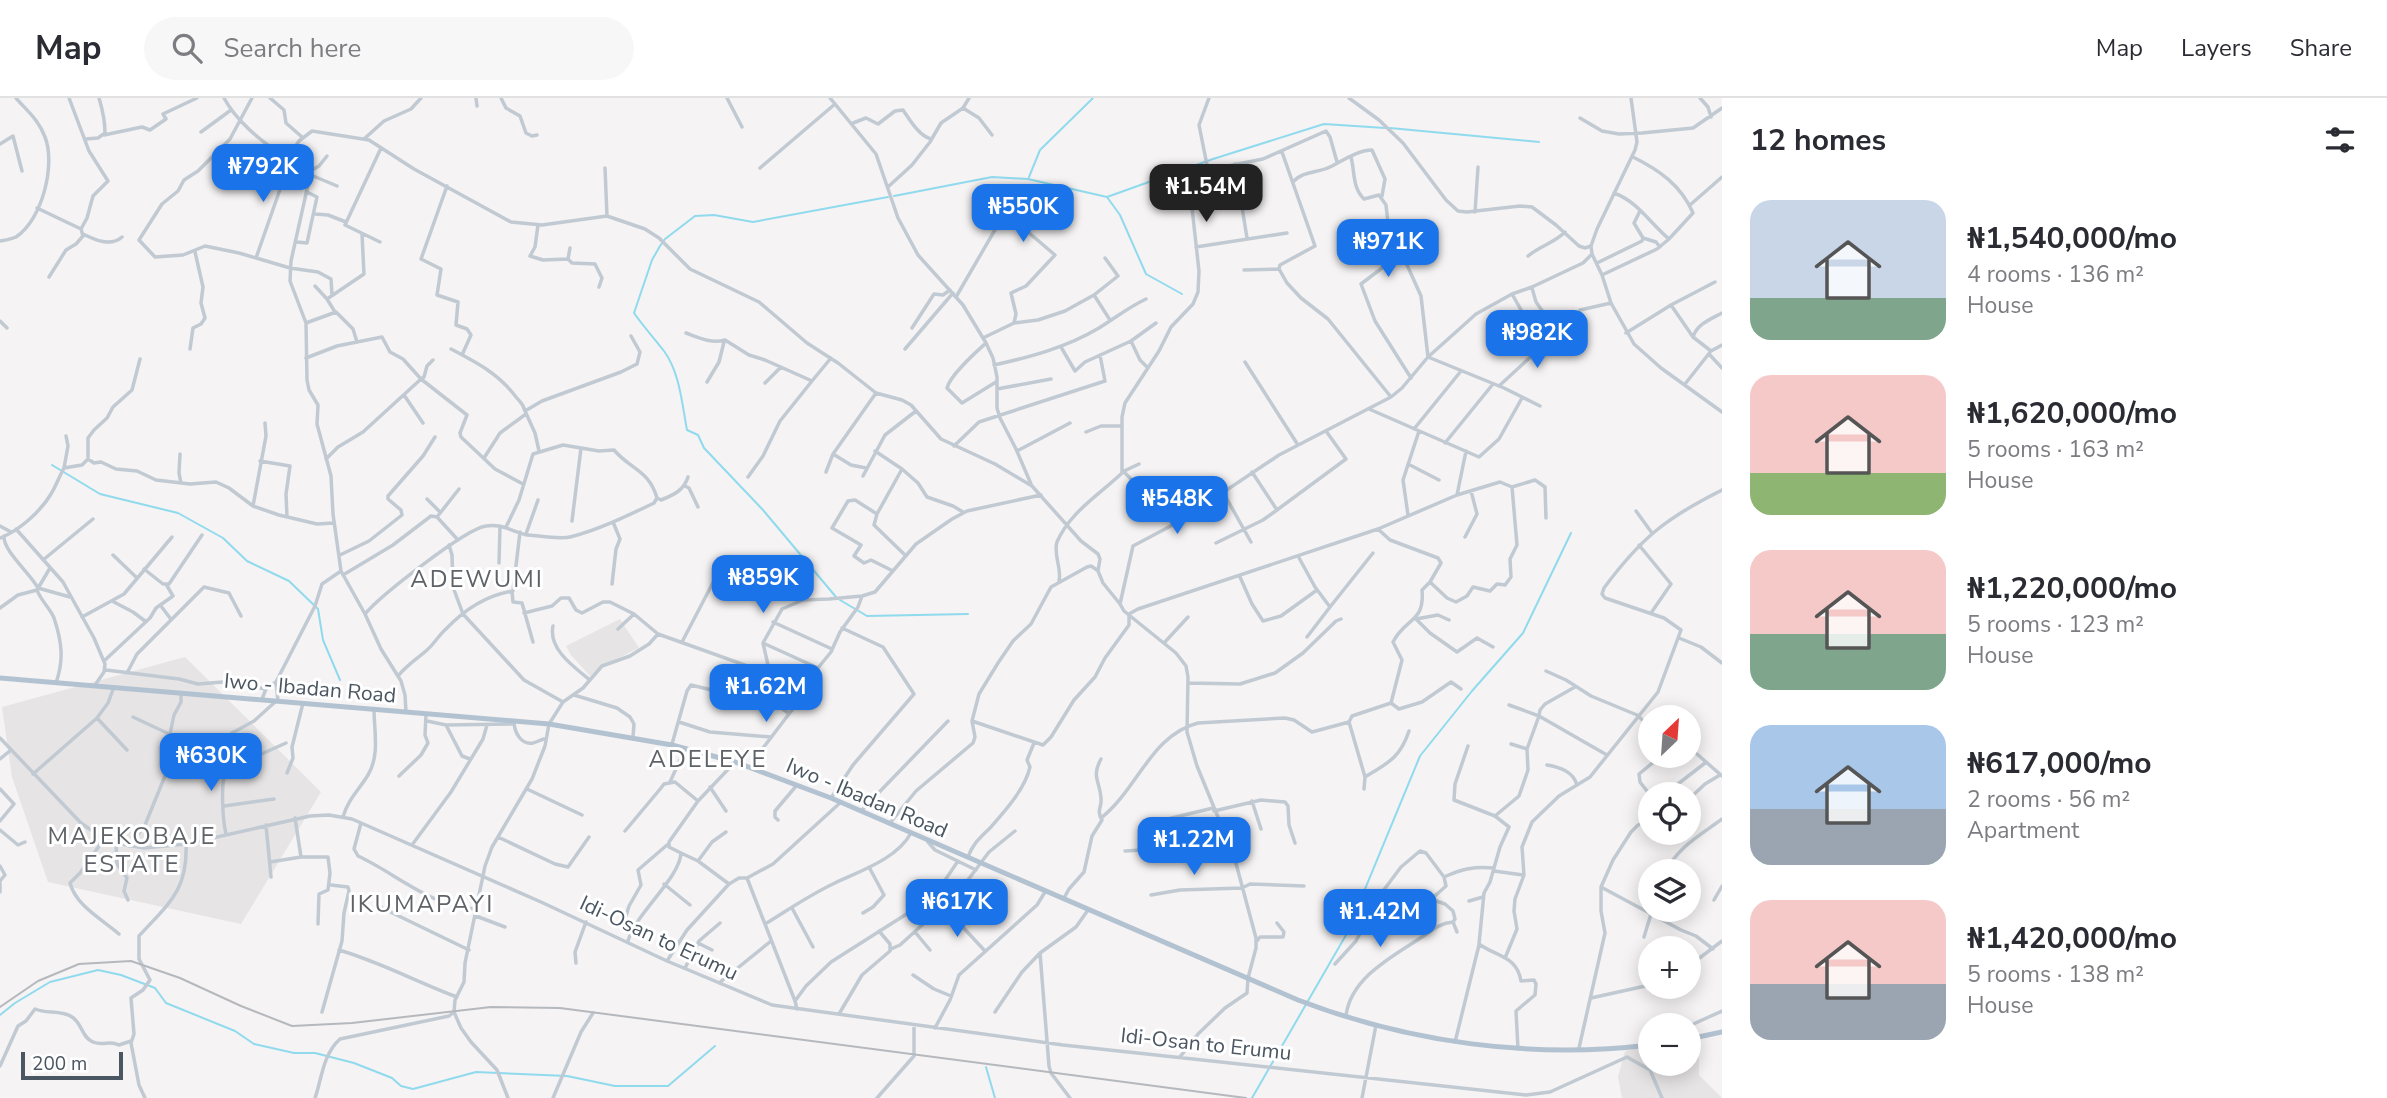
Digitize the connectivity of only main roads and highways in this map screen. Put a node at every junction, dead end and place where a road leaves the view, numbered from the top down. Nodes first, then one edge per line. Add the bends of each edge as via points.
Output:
1 (0, 678) edge
2 (1722, 1032) edge
3 (1701, 1036) edge
4 (1638, 1045) edge

1 - 4 main road, Iwo - Ibadan Road via 374,709 427,718 549,724 671,745 736,762 841,802 1346,1017 1455,1042 1518,1049
2 - 3 main road

